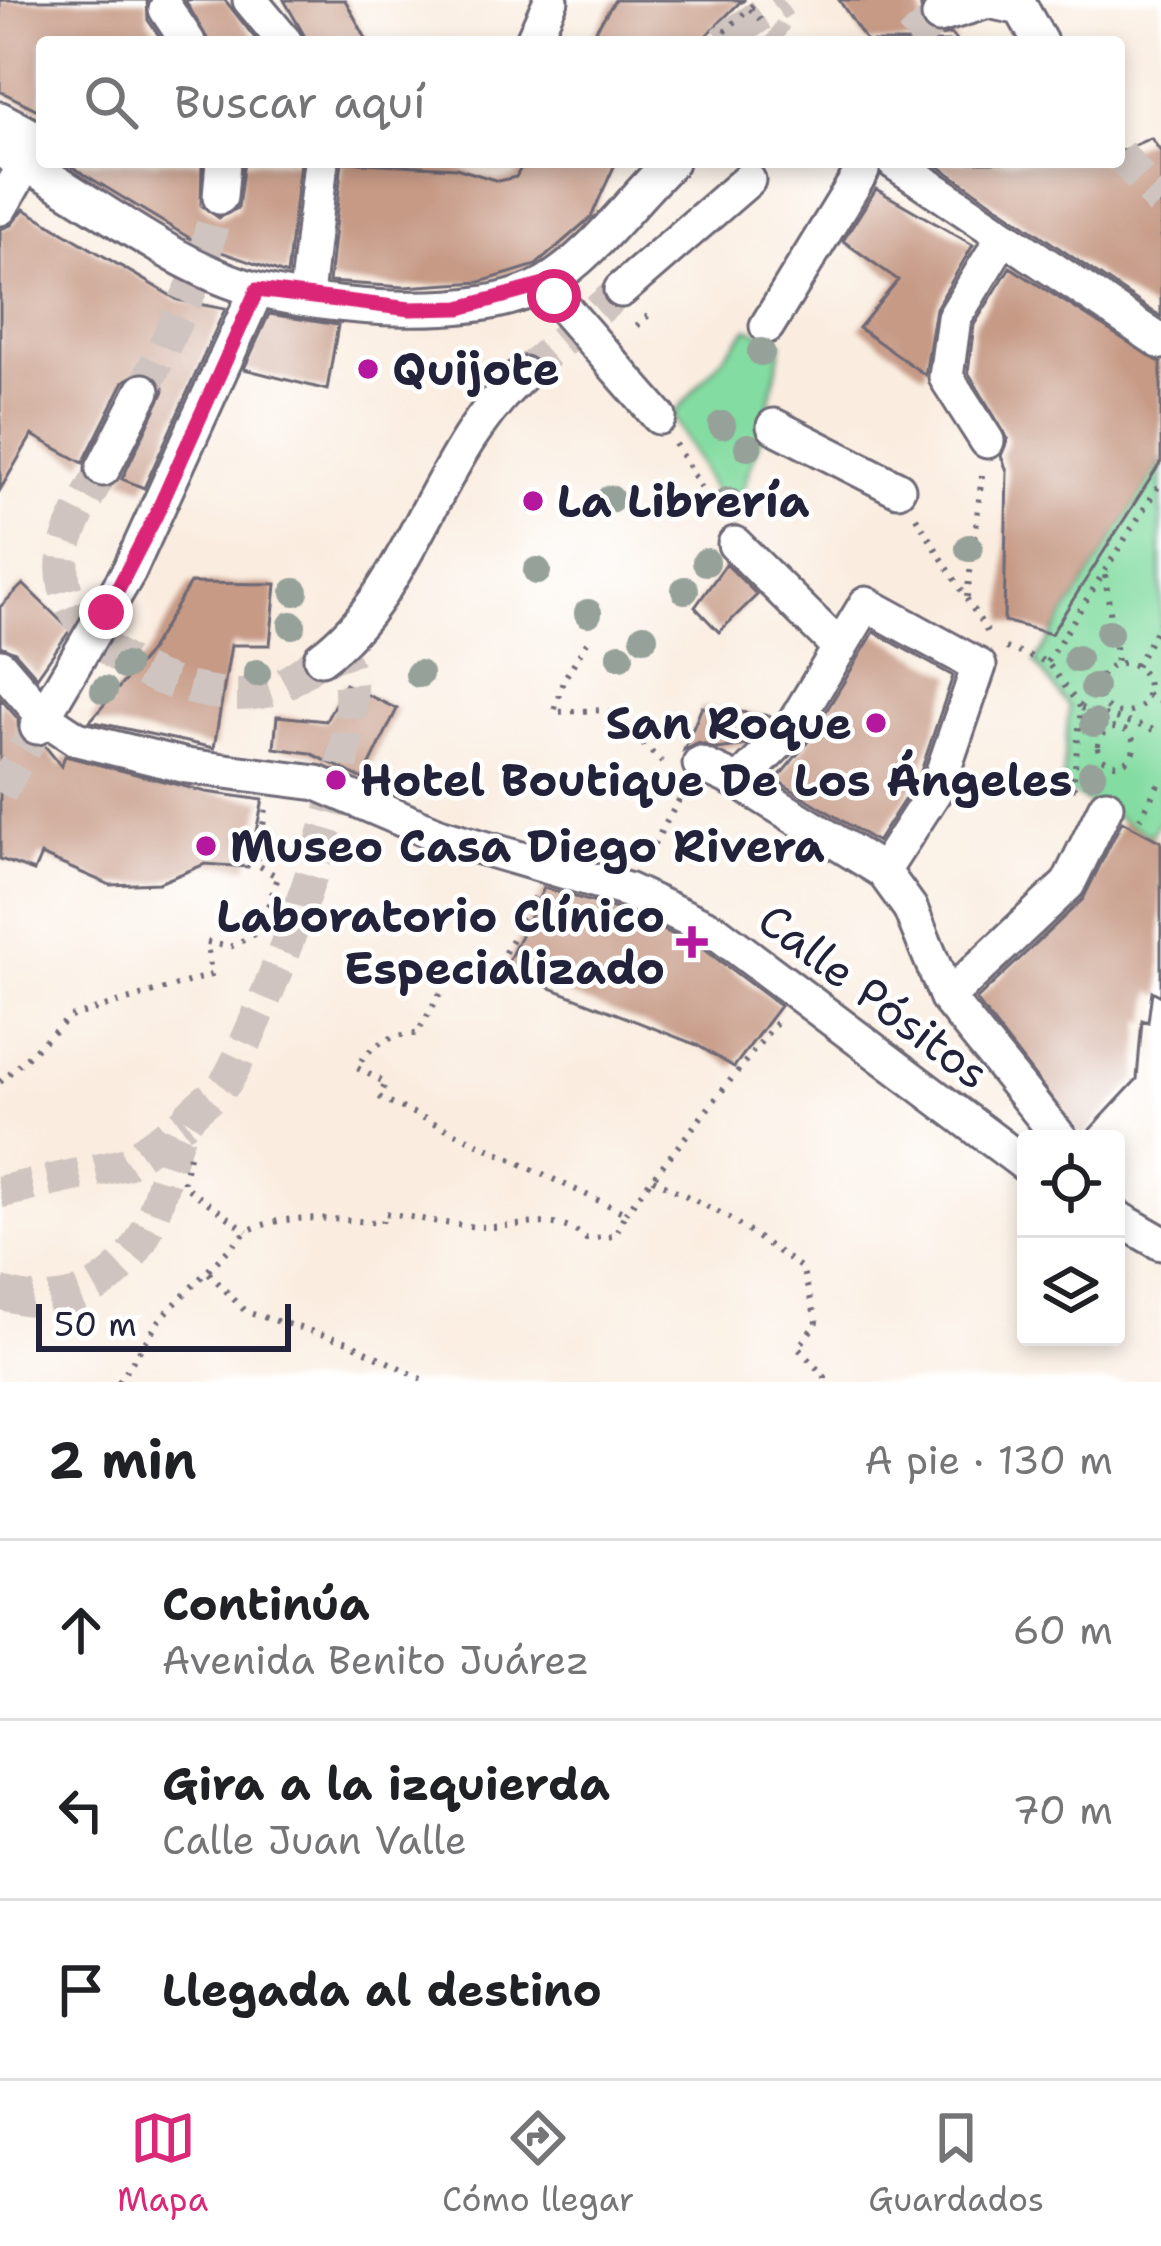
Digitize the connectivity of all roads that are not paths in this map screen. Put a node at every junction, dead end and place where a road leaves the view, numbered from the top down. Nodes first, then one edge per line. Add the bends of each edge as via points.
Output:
1 (250, 0) edge
2 (551, 0) edge
3 (1025, 4) edge
4 (166, 9) dead end
5 (939, 16) tunnel mouth
6 (184, 36) edge
7 (280, 36) edge
8 (535, 36) edge
9 (1038, 36) edge
10 (0, 119) edge
11 (22, 151) edge
12 (48, 168) edge
13 (222, 168) edge
14 (320, 168) edge
15 (643, 168) edge
16 (665, 168) edge
17 (877, 168) edge
18 (880, 168) edge
19 (748, 180) dead end
20 (220, 196) tunnel mouth
21 (0, 208) edge
22 (618, 213) junction
23 (994, 252) dead end
24 (544, 285) junction
25 (257, 290) junction
26 (621, 290) tunnel mouth
27 (306, 296) junction
28 (767, 326) dead end
29 (1161, 342) edge
30 (524, 374) tunnel mouth
31 (142, 391) tunnel mouth
32 (659, 416) road end
33 (774, 426) dead end
34 (987, 441) road end
35 (103, 469) tunnel mouth
36 (898, 489) road end
37 (735, 544) road end
38 (840, 648) junction
39 (330, 655) tunnel mouth
40 (0, 666) edge
41 (40, 722) junction
42 (694, 775) road end
43 (740, 782) junction
44 (1106, 806) road end
45 (883, 871) junction
46 (947, 998) junction
47 (1053, 1130) edge
48 (1017, 1159) edge
49 (1125, 1222) edge
50 (1161, 1243) edge

1 - 7 street
2 - 8 street
3 - 5 street via 988,2
3 - 9 street
4 - 6 street
10 - 11 street
11 - 21 street
12 - 25 street via 192,261
13 - 20 street
14 - 27 street
15 - 22 street
16 - 22 street
17 - 28 street
18 - 29 street
19 - 26 street
22 - 24 street via 592,247
23 - 34 street via 954,318 946,377
24 - 27 street via 460,308
24 - 32 street
25 - 27 street
25 - 41 street via 129,571
30 - 39 street via 489,404 363,617
31 - 35 street
33 - 36 street
37 - 38 street
38 - 43 street via 789,732
38 - 45 street via 866,604 979,666 938,786
40 - 41 street, Calle Pósitos
41 - 48 street, Calle Pósitos via 77,740 187,766 317,783 439,836 627,890 715,931
42 - 43 street
43 - 45 street
44 - 46 street via 1068,884
45 - 46 street via 910,908
46 - 47 street
49 - 50 street

